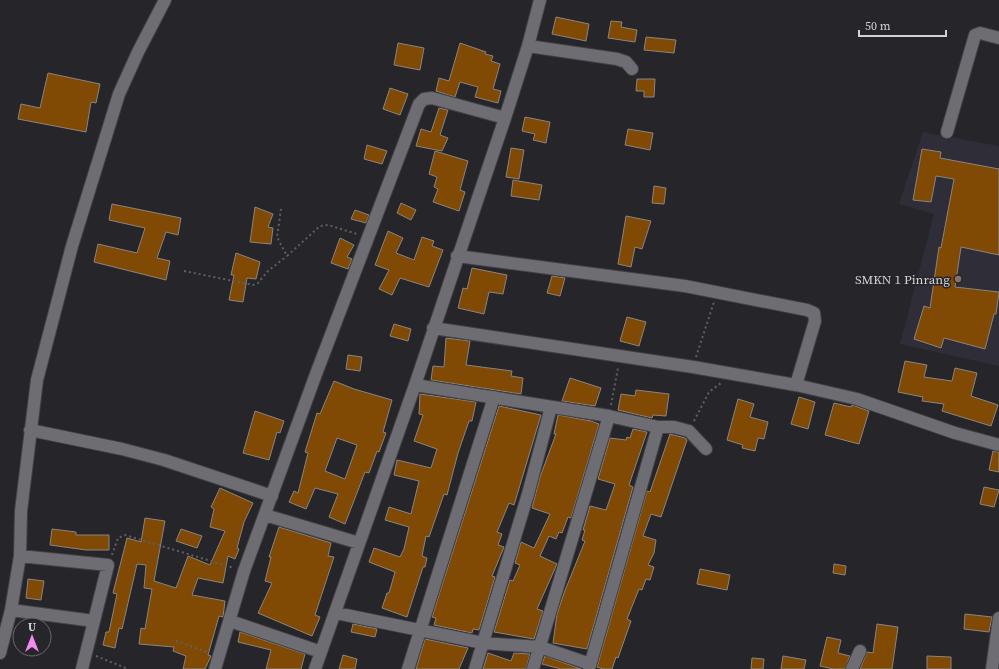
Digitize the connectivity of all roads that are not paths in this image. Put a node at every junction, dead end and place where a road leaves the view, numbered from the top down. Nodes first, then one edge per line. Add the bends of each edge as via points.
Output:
1 (165, 0) edge
2 (540, 0) edge
3 (999, 38) edge
4 (528, 46) junction
5 (632, 69) dead end
6 (505, 118) junction
7 (947, 132) dead end
8 (457, 256) junction
9 (433, 328) junction
10 (414, 385) junction
11 (796, 385) junction
12 (494, 397) junction
13 (551, 407) junction
14 (609, 416) junction
15 (658, 427) junction
16 (30, 430) junction
17 (999, 445) edge
18 (706, 449) dead end
19 (272, 496) junction
20 (265, 514) junction
21 (359, 543) junction
22 (20, 556) junction
23 (10, 610) junction
24 (336, 613) junction
25 (999, 618) edge
26 (94, 621) junction
27 (230, 621) junction
28 (422, 630) junction
29 (483, 643) junction
30 (540, 647) junction
31 (860, 651) dead end
32 (321, 652) junction
33 (0, 653) edge
34 (217, 663) edge
35 (589, 667) edge
36 (82, 669) edge
37 (315, 669) edge
38 (408, 669) edge
39 (475, 669) edge
40 (533, 669) edge
41 (852, 669) edge
42 (992, 669) edge

1 - 16 street via 119,94 72,246 52,321 38,380
2 - 4 street
3 - 7 street via 976,33
4 - 5 street via 617,59 626,62
4 - 6 street
6 - 8 street
6 - 19 street via 437,99 428,98 421,101
8 - 9 street
8 - 11 street via 717,292 814,313 815,321
9 - 10 street
9 - 11 street
10 - 12 street
10 - 21 street
11 - 17 street via 857,399 955,433
12 - 13 street
12 - 28 street
13 - 14 street
13 - 29 street
14 - 15 street
14 - 30 street
15 - 18 street via 689,431
15 - 35 street
16 - 19 street via 164,460
16 - 22 street via 21,511
19 - 20 street
20 - 21 street
20 - 27 street via 244,571
21 - 24 street
22 - 23 street
22 - 26 street via 108,565
23 - 26 street
23 - 33 street
24 - 28 street
24 - 32 street
25 - 42 street
26 - 36 street
27 - 32 street
27 - 34 street
28 - 29 street
28 - 38 street
29 - 30 street
29 - 39 street
30 - 35 street
30 - 40 street
31 - 41 street
32 - 37 street

